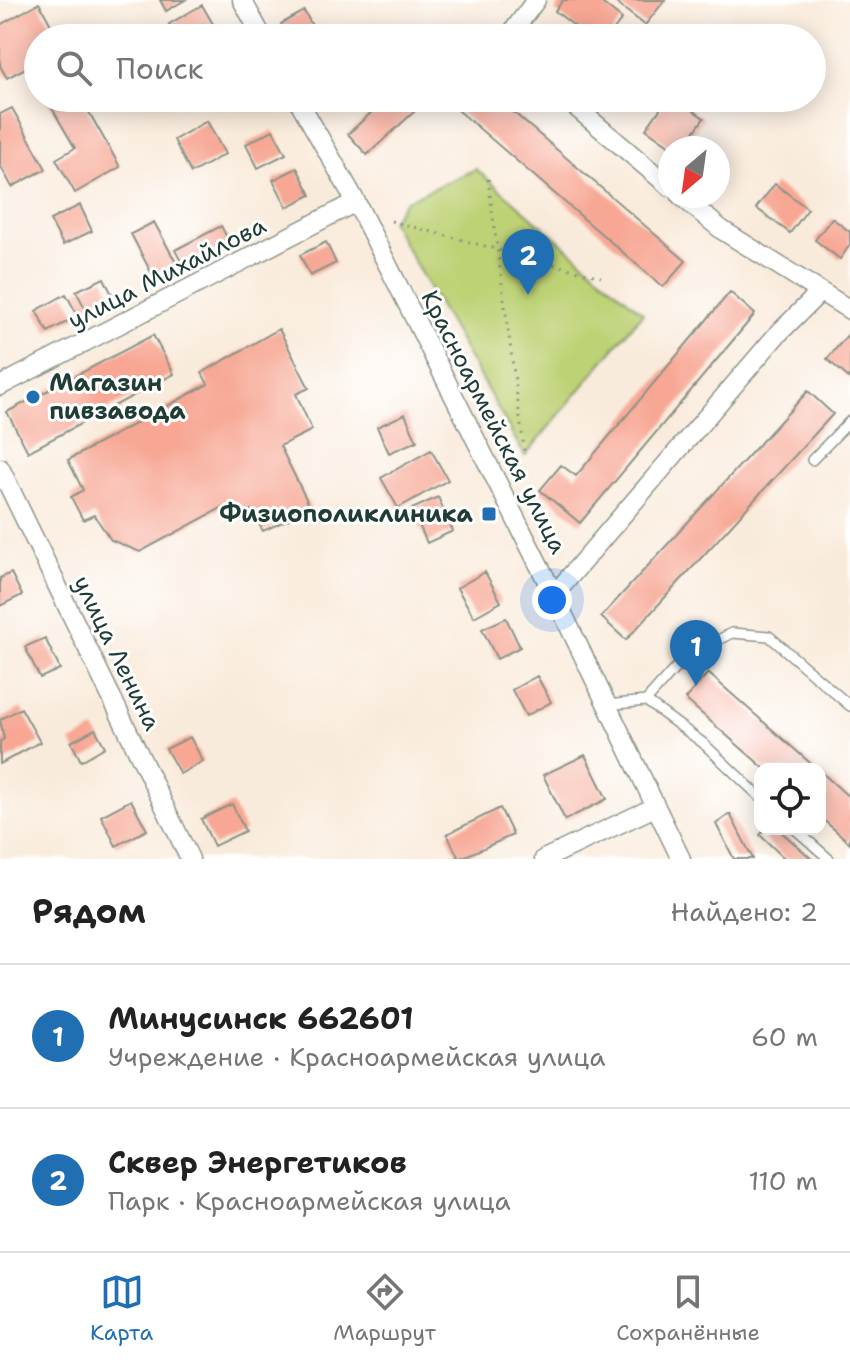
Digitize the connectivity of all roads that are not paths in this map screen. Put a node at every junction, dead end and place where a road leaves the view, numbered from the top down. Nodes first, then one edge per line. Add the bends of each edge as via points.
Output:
1 (242, 0) edge
2 (536, 0) edge
3 (255, 24) edge
4 (518, 24) edge
5 (305, 112) edge
6 (582, 112) edge
7 (658, 177) edge
8 (356, 202) junction
9 (695, 208) edge
10 (820, 292) junction
11 (850, 310) edge
12 (0, 386) edge
13 (850, 421) edge
14 (812, 460) dead end
15 (0, 468) edge
16 (554, 595) junction
17 (646, 701) junction
18 (606, 705) junction
19 (850, 706) edge
20 (754, 791) edge
21 (655, 807) junction
22 (802, 835) edge
23 (190, 859) edge
24 (544, 859) edge
25 (681, 859) edge
26 (829, 859) edge

1 - 3 street
2 - 4 street
5 - 8 street, Красноармейская улица
6 - 7 street
8 - 12 street, улица Михайлова
8 - 16 street, Красноармейская улица
9 - 10 street
10 - 11 street
10 - 16 street via 775,337
13 - 14 lane
15 - 23 street, улица Ленина
16 - 18 street, Красноармейская улица
17 - 18 lane
17 - 19 lane via 686,656 732,633 769,636
17 - 20 lane via 703,743
18 - 21 street, Красноармейская улица
21 - 24 street
21 - 25 street, Красноармейская улица
22 - 26 lane

